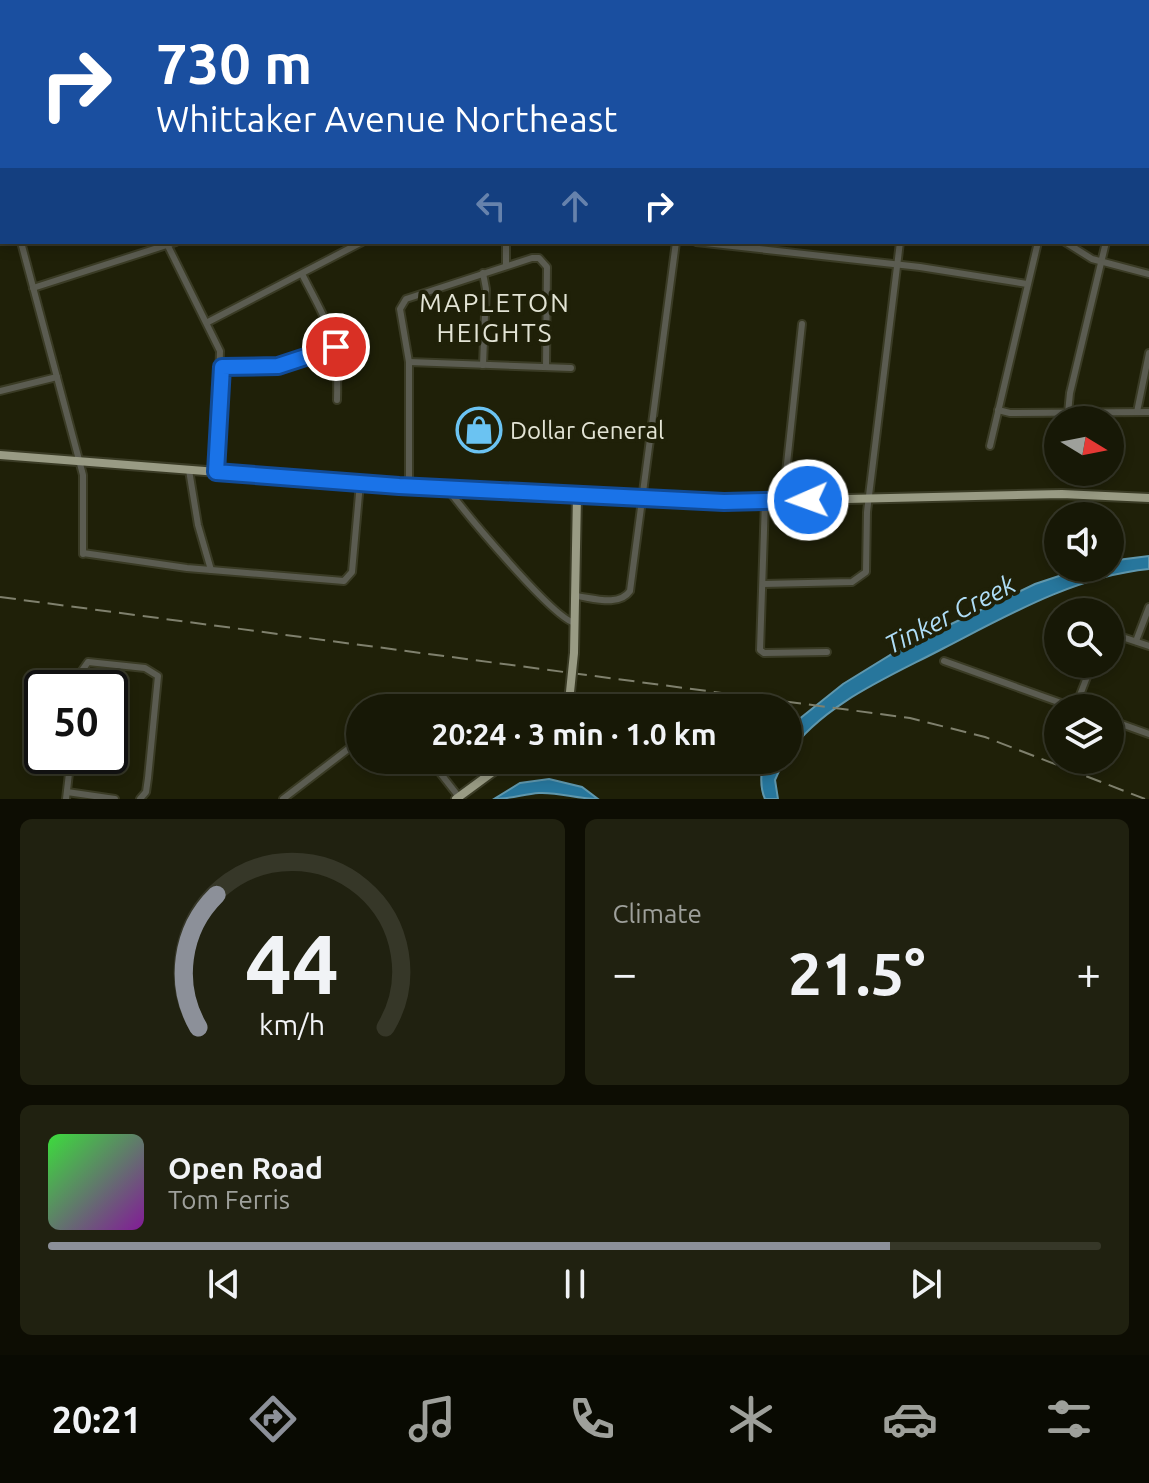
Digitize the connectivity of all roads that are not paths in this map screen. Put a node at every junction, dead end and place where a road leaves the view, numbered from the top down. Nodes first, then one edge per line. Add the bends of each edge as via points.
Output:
1 (22, 244) edge
2 (167, 244) edge
3 (358, 244) edge
4 (506, 244) edge
5 (676, 244) edge
6 (714, 244) edge
7 (900, 244) edge
8 (1037, 244) edge
9 (1068, 244) edge
10 (1106, 244) edge
11 (1102, 262) junction
12 (506, 265) junction
13 (898, 265) junction
14 (483, 273) junction
15 (302, 274) junction
16 (1149, 274) edge
17 (1027, 284) junction
18 (33, 288) junction
19 (208, 322) junction
20 (802, 324) dead end
21 (336, 347) junction
22 (1149, 353) edge
23 (409, 362) junction
24 (483, 365) junction
25 (222, 367) junction
26 (546, 367) junction
27 (571, 368) dead end
28 (57, 377) junction
29 (0, 391) edge
30 (337, 400) dead end
31 (1069, 406) edge
32 (998, 410) junction
33 (1044, 412) edge
34 (1124, 412) edge
35 (1137, 412) junction
36 (1149, 412) edge
37 (990, 446) dead end
38 (0, 455) edge
39 (79, 460) junction
40 (189, 470) junction
41 (216, 472) junction
42 (360, 483) junction
43 (409, 486) junction
44 (447, 488) junction
45 (577, 495) junction
46 (644, 498) junction
47 (870, 498) junction
48 (1149, 498) edge
49 (765, 501) junction
50 (783, 501) junction
51 (211, 570) junction
52 (763, 584) junction
53 (576, 596) junction
54 (1149, 607) edge
55 (575, 623) junction
56 (1124, 637) edge
57 (1136, 641) junction
58 (1149, 646) edge
59 (827, 652) dead end
60 (944, 661) dead end
61 (84, 670) edge
62 (569, 694) edge
63 (1044, 697) edge
64 (1124, 725) edge
65 (1149, 734) edge
66 (346, 751) edge
67 (69, 774) edge
68 (440, 774) edge
69 (490, 774) edge
70 (67, 796) edge
71 (457, 798) edge
72 (115, 799) edge
73 (140, 799) edge
74 (283, 799) edge

1 - 18 street
2 - 18 street
2 - 19 street
3 - 15 street
4 - 12 street
5 - 46 street
6 - 13 street
7 - 13 street
8 - 17 street
9 - 11 street
10 - 11 street
11 - 16 street
11 - 31 street
12 - 14 street
12 - 26 street via 532,258 547,267
13 - 17 street
13 - 47 street
14 - 23 street via 403,302 400,314
14 - 24 street
15 - 19 street
15 - 21 street
17 - 32 street
18 - 28 street
19 - 25 street
20 - 50 street
21 - 25 street via 278,366
21 - 30 street
22 - 35 street
23 - 24 street
23 - 43 street
24 - 26 street
25 - 41 street
26 - 27 street
28 - 29 street
28 - 39 street
32 - 33 street
32 - 37 street
34 - 35 street
35 - 36 street
38 - 39 main road
39 - 40 main road
39 - 51 street via 83,554
40 - 41 main road
40 - 51 street
41 - 42 main road
42 - 43 main road
42 - 51 street via 351,576 341,581
43 - 44 main road
44 - 45 main road
44 - 55 street via 543,601
45 - 46 main road
45 - 53 main road
46 - 49 main road
46 - 53 street via 628,595 617,600
47 - 48 main road
47 - 50 main road
47 - 52 street via 868,564 860,579
49 - 50 main road
49 - 52 street
52 - 59 street via 760,650
53 - 55 main road
54 - 57 street
55 - 62 main road, bridge
56 - 57 street
57 - 58 street
60 - 63 street
61 - 73 street via 85,663 111,663 156,672 149,776
64 - 65 street
66 - 74 street
67 - 70 street
68 - 71 street
69 - 71 main road
70 - 72 street

